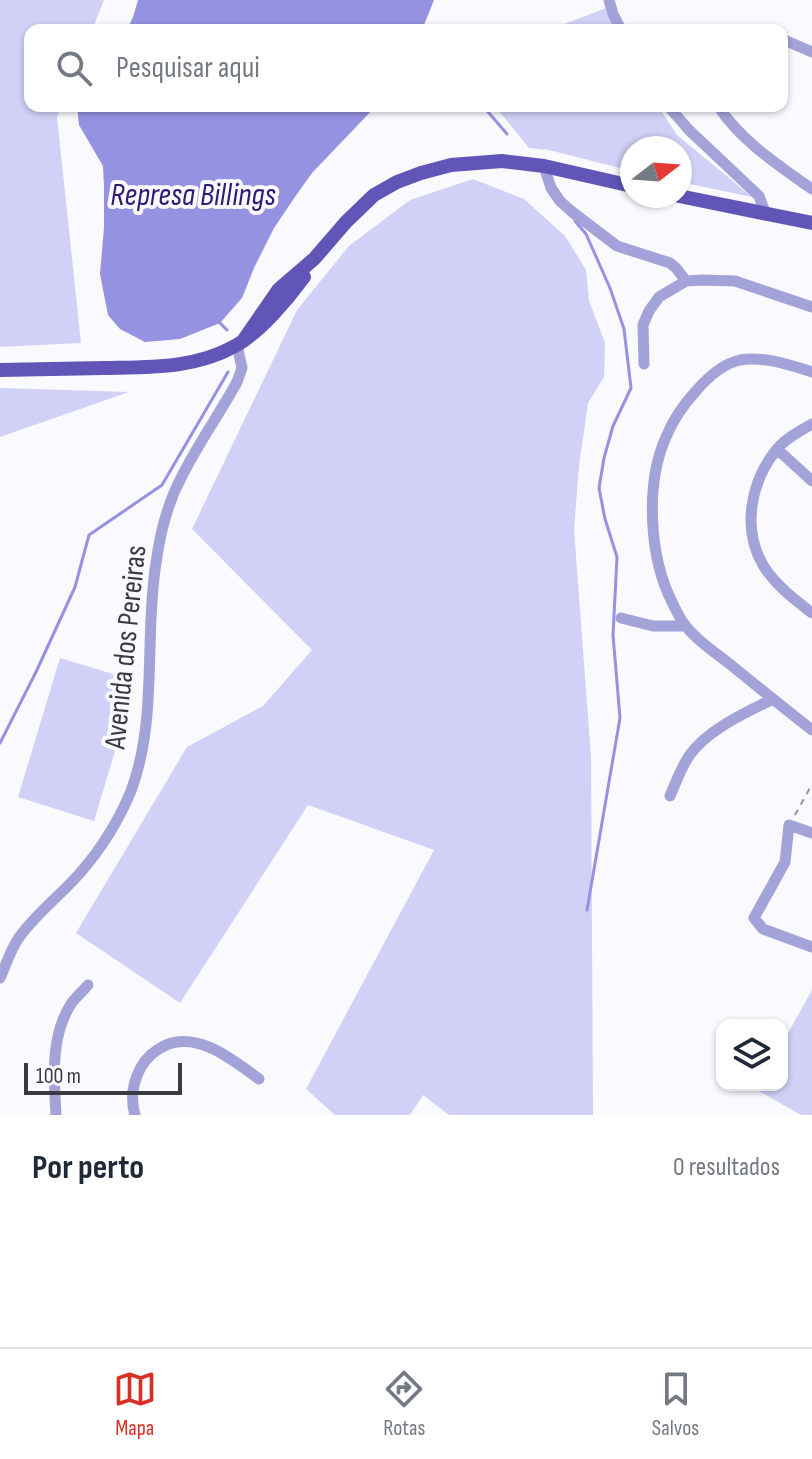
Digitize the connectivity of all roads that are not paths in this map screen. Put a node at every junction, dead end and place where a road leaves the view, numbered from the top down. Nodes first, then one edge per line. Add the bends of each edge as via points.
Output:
1 (609, 0) edge
2 (618, 24) edge
3 (788, 42) edge
4 (812, 52) edge
5 (673, 112) edge
6 (722, 112) edge
7 (544, 166) junction
8 (620, 183) edge
9 (812, 189) edge
10 (692, 199) edge
11 (766, 215) junction
12 (812, 223) edge
13 (686, 281) junction
14 (812, 307) edge
15 (240, 343) junction
16 (644, 364) dead end
17 (0, 370) edge
18 (812, 372) edge
19 (812, 424) edge
20 (777, 449) junction
21 (812, 481) edge
22 (812, 613) edge
23 (621, 618) dead end
24 (685, 626) junction
25 (771, 700) junction
26 (812, 730) edge
27 (670, 796) dead end
28 (812, 833) edge
29 (812, 947) edge
30 (0, 978) edge
31 (88, 985) dead end
32 (259, 1079) dead end
33 (56, 1115) edge
34 (135, 1115) edge

1 - 2 street
3 - 4 street
5 - 11 street via 749,184
6 - 9 street via 755,147
7 - 8 main road
7 - 13 street via 551,188 571,211 617,246 670,263
7 - 15 main road via 502,161 451,165 374,195 279,289
10 - 11 main road
11 - 12 main road
13 - 14 street via 735,281
13 - 16 street via 659,297 649,311 643,325
15 - 17 main road via 183,365
15 - 30 street, Avenida dos Pereiras via 237,382 182,475 163,528 150,615 145,727 130,792 108,837 17,940
18 - 24 street via 756,359 724,366 689,399 665,437 653,496 655,542 671,600
19 - 20 street
20 - 21 street
20 - 22 street via 751,503 754,547 774,580
23 - 24 street
24 - 25 street
25 - 26 street
25 - 27 street via 698,745
28 - 29 street via 789,825 785,862 754,918 763,929
31 - 33 street via 61,1026 55,1052
32 - 34 street via 199,1043 171,1043 148,1057 140,1069 132,1096

